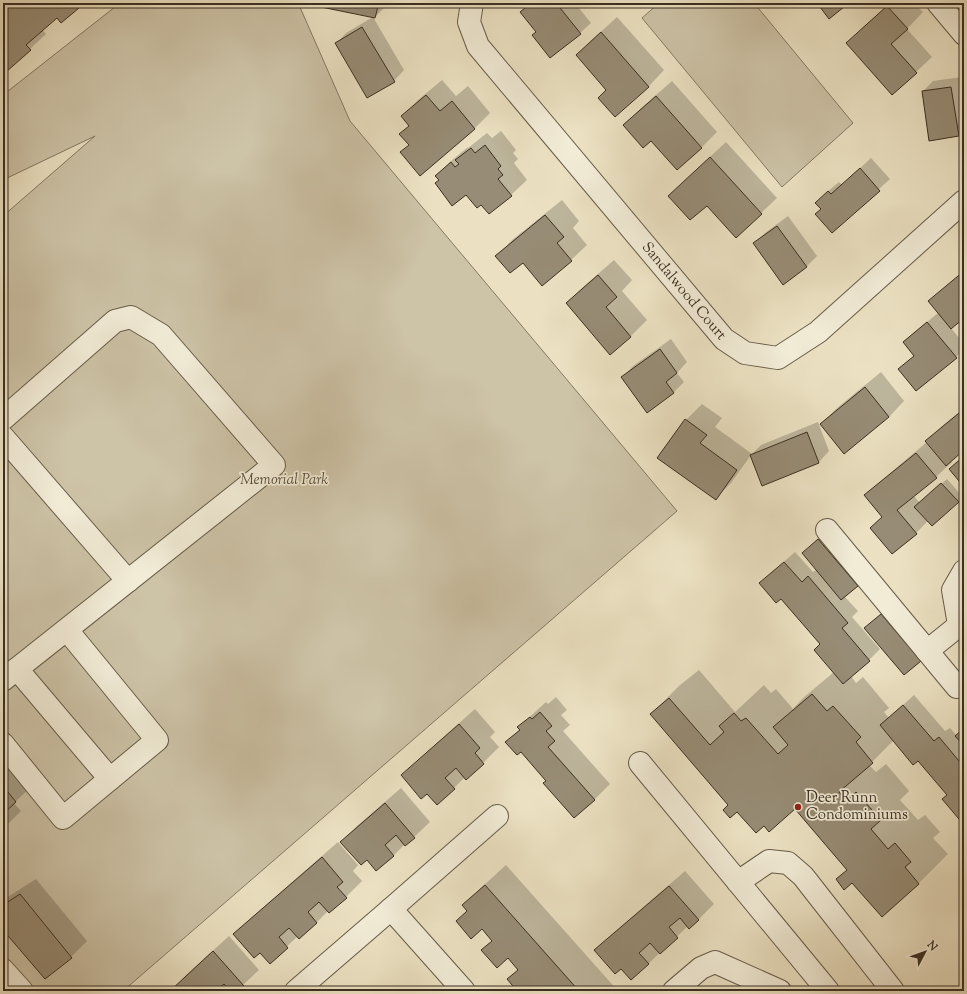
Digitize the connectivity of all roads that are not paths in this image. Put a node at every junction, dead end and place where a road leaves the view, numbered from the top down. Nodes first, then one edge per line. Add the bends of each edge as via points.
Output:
1 (472, 3) edge
2 (938, 3) edge
3 (964, 34) edge
4 (964, 201) edge
5 (3, 419) edge
6 (3, 437) edge
7 (827, 530) dead end
8 (964, 571) edge
9 (128, 582) junction
10 (963, 625) edge
11 (67, 630) junction
12 (927, 651) junction
13 (10, 675) edge
14 (957, 687) dead end
15 (3, 744) edge
16 (640, 764) dead end
17 (110, 779) junction
18 (497, 816) dead end
19 (738, 882) junction
20 (391, 909) junction
21 (3, 970) edge
22 (22, 991) edge
23 (296, 991) edge
24 (464, 991) edge
25 (674, 991) edge
26 (780, 991) edge
27 (828, 991) edge
28 (893, 991) edge

1 - 4 street, Sandalwood Court via 469,22 478,46 724,339 745,354 778,358 818,332
2 - 3 street
5 - 9 street via 115,321 131,317 161,335 274,465
6 - 9 street
7 - 12 street
8 - 10 street via 953,590 958,619
9 - 11 street
10 - 12 street
11 - 13 street
11 - 17 street via 157,740
12 - 14 street
13 - 17 street
15 - 17 street via 63,818
16 - 19 street
18 - 20 street
19 - 27 street
19 - 28 street via 769,861 788,863 803,876
20 - 23 street
20 - 24 street
21 - 22 street
25 - 26 street via 701,968 715,962

